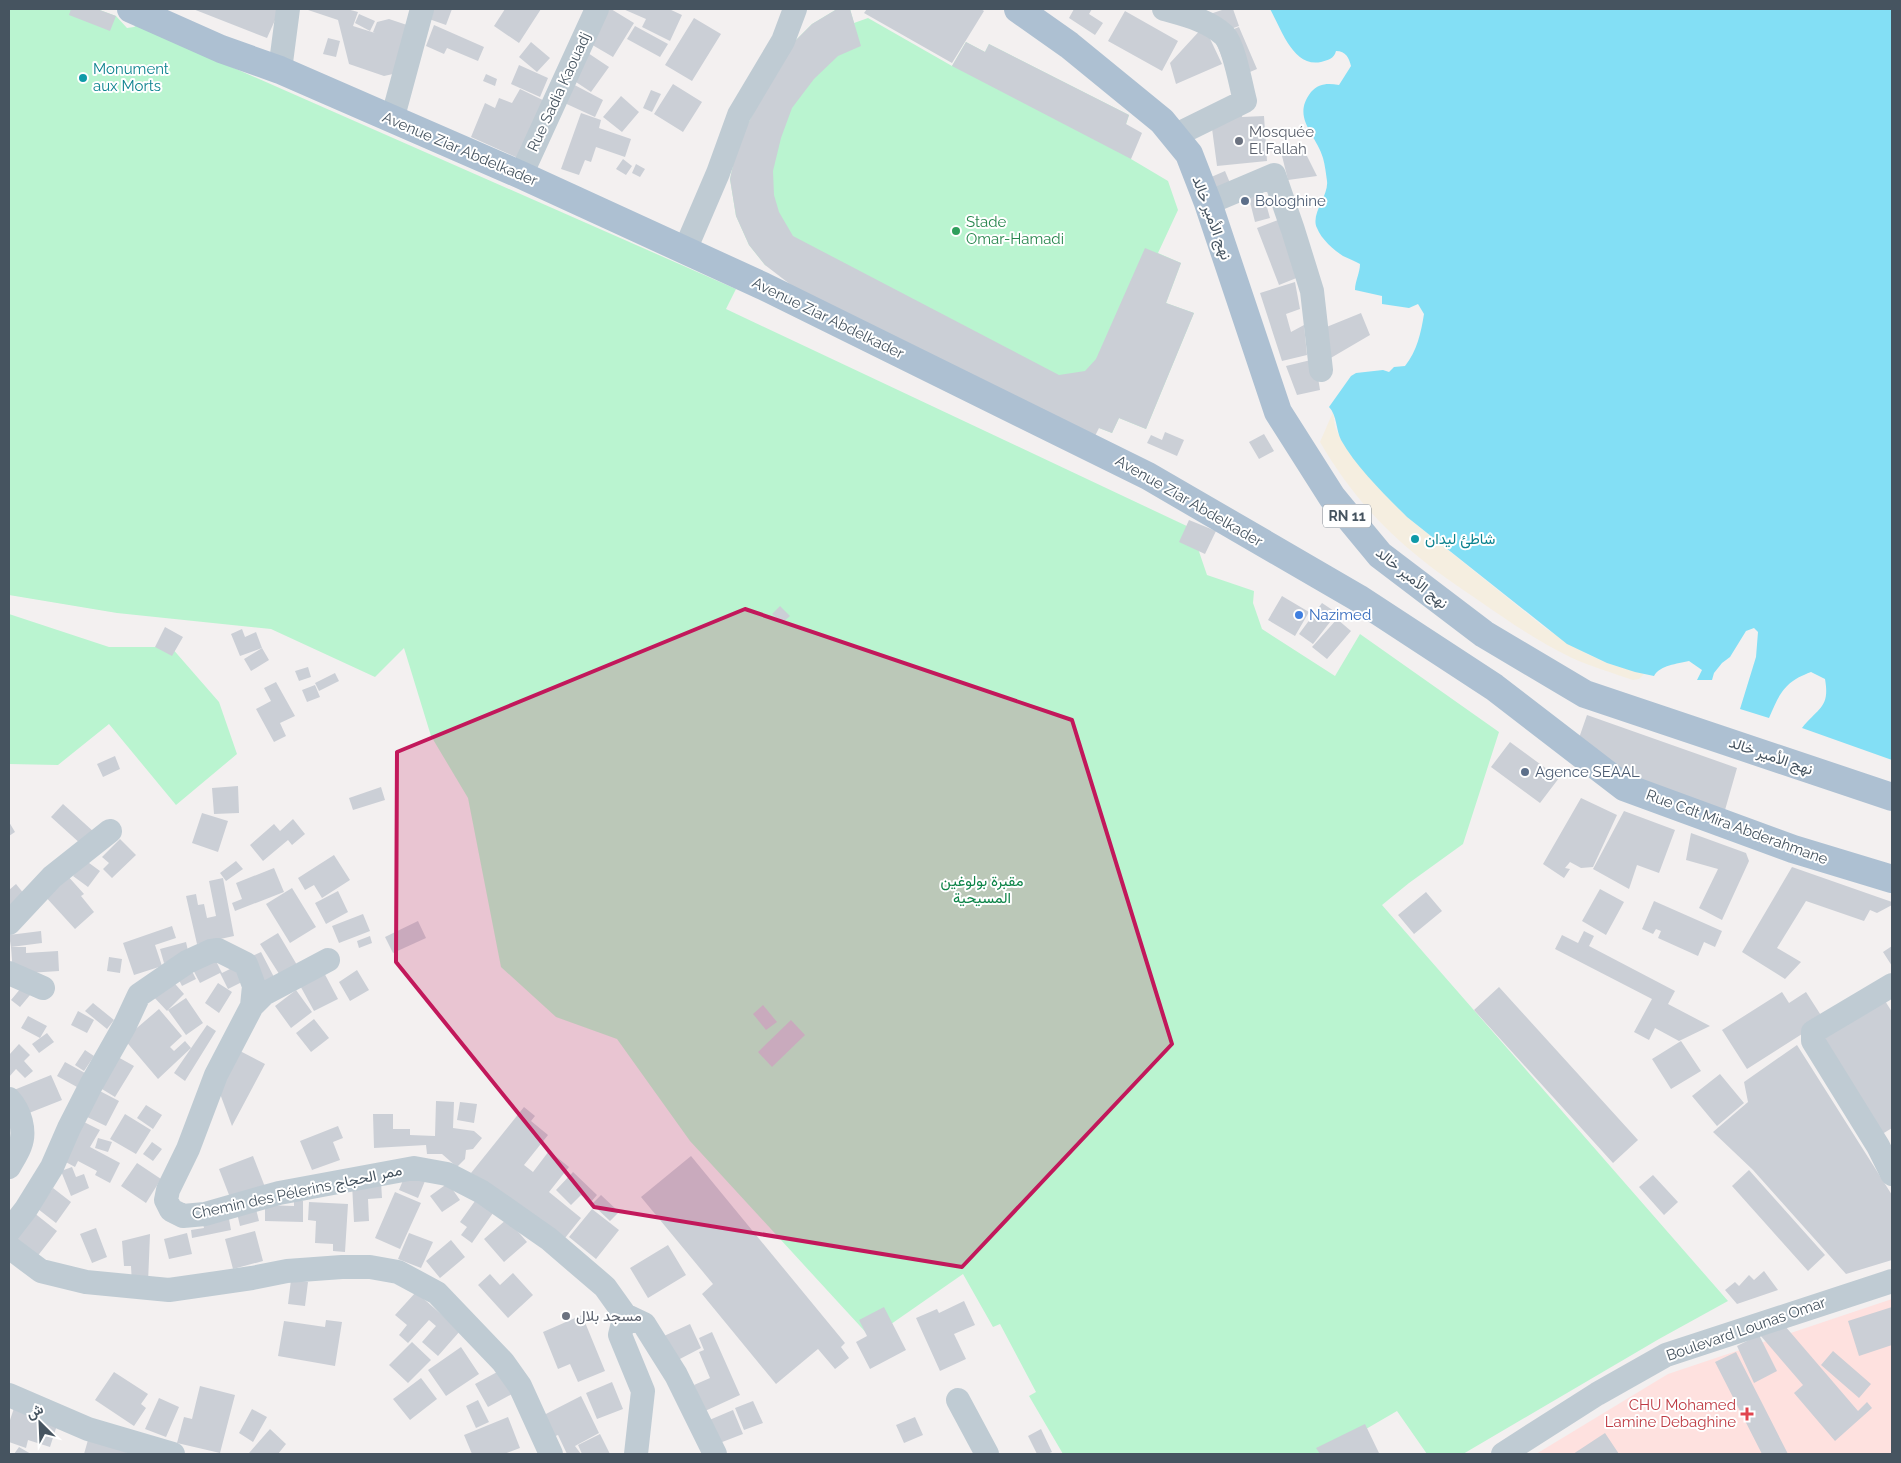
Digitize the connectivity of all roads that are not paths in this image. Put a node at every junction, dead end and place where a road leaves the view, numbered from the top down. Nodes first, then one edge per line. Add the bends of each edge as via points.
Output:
1 (131, 9) edge
2 (288, 9) edge
3 (422, 9) edge
4 (598, 9) edge
5 (795, 9) edge
6 (1018, 9) edge
7 (1164, 9) edge
8 (280, 70) junction
9 (392, 120) junction
10 (1174, 136) junction
11 (521, 175) junction
12 (1208, 203) junction
13 (685, 250) junction
14 (1321, 370) dead end
15 (1494, 688) joint
16 (1892, 797) edge
17 (110, 831) dead end
18 (1892, 879) edge
19 (9, 923) edge
20 (328, 960) dead end
21 (9, 973) edge
22 (1892, 985) edge
23 (43, 988) dead end
24 (252, 1006) junction
25 (9, 1099) edge
26 (1885, 1141) edge
27 (9, 1167) edge
28 (1892, 1174) edge
29 (9, 1231) edge
30 (9, 1247) edge
31 (1892, 1281) edge
32 (625, 1315) junction
33 (9, 1395) edge
34 (958, 1400) dead end
35 (173, 1454) edge
36 (551, 1454) edge
37 (636, 1454) edge
38 (715, 1454) edge
39 (987, 1454) edge
40 (1503, 1454) edge

1 - 8 main road, Avenue Ziar Abdelkader via 221,49
2 - 8 street
3 - 9 street
4 - 11 street, Rue Sadia Kaouadj
5 - 13 street via 783,41 739,115
6 - 10 main road, نهج الأمير خالد / RN 11 via 1069,45 1162,121
7 - 10 street via 1199,20 1225,36 1234,56 1245,101
8 - 9 main road, Avenue Ziar Abdelkader
9 - 11 main road, Avenue Ziar Abdelkader
10 - 12 main road, نهج الأمير خالد / RN 11 via 1189,154
11 - 13 main road, Avenue Ziar Abdelkader
12 - 14 street via 1274,175 1312,292
12 - 16 main road, نهج الأمير خالد / RN 11 via 1278,412 1332,497 1380,555 1484,634 1585,694
13 - 15 main road, Avenue Ziar Abdelkader via 1148,476 1358,598
15 - 18 main road, Rue Cdt Mira Abderahmane via 1624,787 1793,849
17 - 19 street via 52,877
20 - 24 street, Chemin des Pélerins ممر الحجاج via 264,994
21 - 23 street
22 - 26 street via 1813,1032 1813,1041 1837,1081
24 - 29 street via 254,986 246,964 218,950 187,962 139,995 52,1166
24 - 32 street, Chemin des Pélerins ممر الحجاج via 216,1075 168,1190 166,1200 170,1210 183,1216 205,1214 279,1193 414,1168 447,1174 482,1192 550,1239 605,1288
25 - 27 street via 22,1124 21,1145
26 - 28 street
30 - 36 street via 41,1271 86,1282 169,1290 287,1271 370,1267 398,1272 437,1294 503,1362 520,1386
31 - 40 street, Boulevard Lounas Omar via 1666,1355
32 - 37 street via 620,1335 643,1391
32 - 38 street via 644,1324 676,1375
33 - 35 street via 88,1429
34 - 39 street

